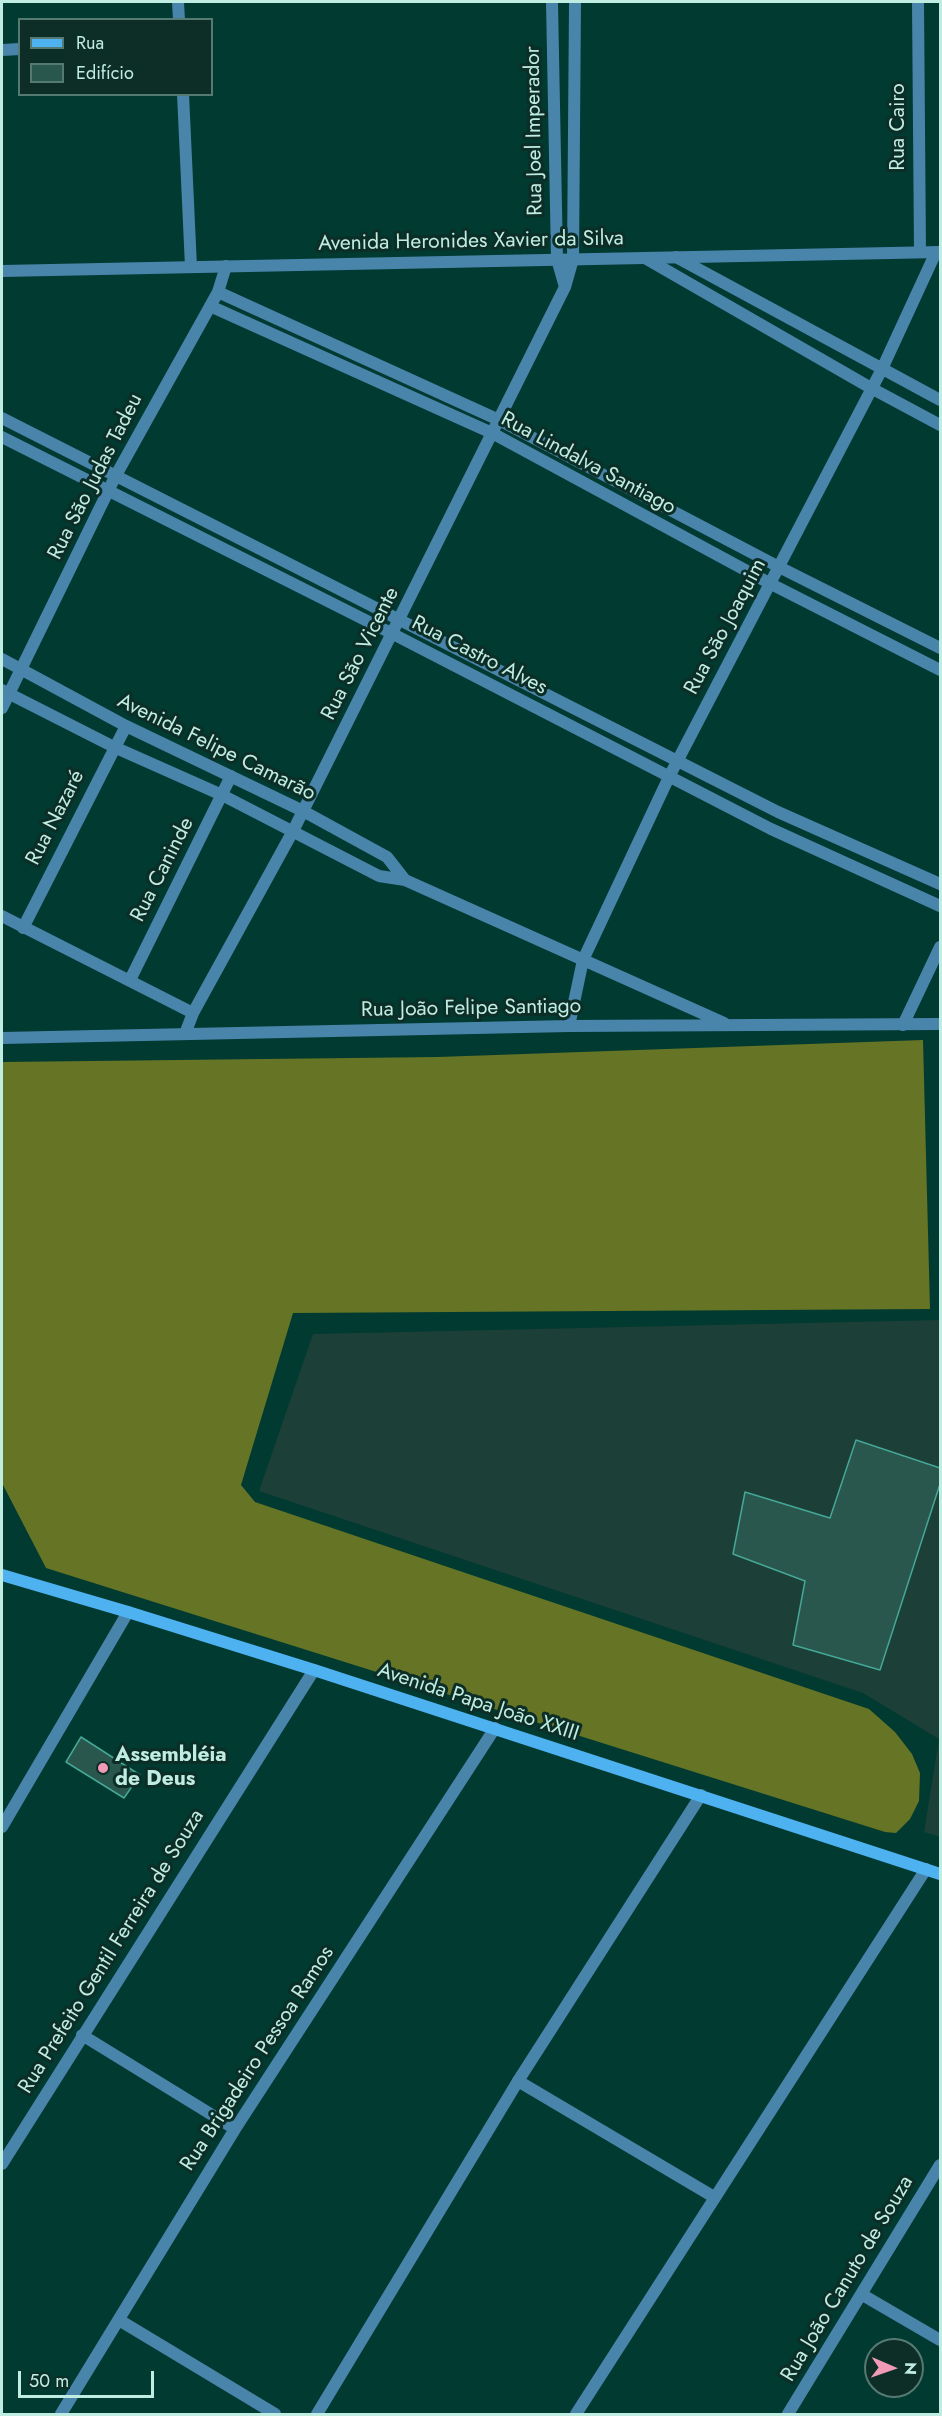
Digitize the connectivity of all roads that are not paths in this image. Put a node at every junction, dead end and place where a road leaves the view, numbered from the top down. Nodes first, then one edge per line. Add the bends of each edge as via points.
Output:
1 (178, 2) edge
2 (552, 2) edge
3 (574, 2) edge
4 (918, 2) edge
5 (179, 18) edge
6 (18, 49) edge
7 (2, 50) edge
8 (183, 96) edge
9 (920, 252) junction
10 (938, 252) edge
11 (676, 257) junction
12 (645, 258) junction
13 (557, 259) junction
14 (573, 259) junction
15 (226, 266) junction
16 (191, 267) junction
17 (2, 271) edge
18 (565, 287) junction
19 (218, 292) junction
20 (210, 306) junction
21 (882, 369) junction
22 (871, 388) junction
23 (940, 400) edge
24 (2, 418) edge
25 (499, 420) junction
26 (940, 425) edge
27 (492, 434) junction
28 (2, 436) edge
29 (115, 477) junction
30 (108, 491) junction
31 (779, 567) junction
32 (300, 571) junction
33 (294, 584) junction
34 (771, 584) junction
35 (400, 620) junction
36 (393, 634) junction
37 (940, 648) edge
38 (2, 659) edge
39 (21, 669) junction
40 (940, 670) edge
41 (5, 692) edge
42 (2, 708) edge
43 (126, 726) junction
44 (114, 747) junction
45 (678, 761) junction
46 (231, 776) junction
47 (669, 777) junction
48 (222, 795) junction
49 (303, 812) junction
50 (778, 812) junction
51 (771, 829) junction
52 (293, 831) junction
53 (405, 880) junction
54 (940, 884) edge
55 (940, 906) edge
56 (2, 916) edge
57 (23, 927) junction
58 (940, 947) edge
59 (583, 960) junction
60 (130, 981) junction
61 (193, 1013) junction
62 (940, 1024) edge
63 (729, 1025) junction
64 (903, 1025) junction
65 (569, 1026) junction
66 (185, 1034) junction
67 (2, 1038) edge
68 (2, 1575) edge
69 (128, 1612) junction
70 (314, 1670) junction
71 (495, 1728) junction
72 (701, 1796) junction
73 (2, 1827) edge
74 (926, 1869) junction
75 (940, 1874) edge
76 (82, 2035) junction
77 (518, 2081) junction
78 (235, 2129) junction
79 (2, 2164) edge
80 (940, 2165) edge
81 (714, 2198) junction
82 (861, 2294) junction
83 (119, 2320) junction
84 (940, 2340) edge
85 (578, 2411) edge
86 (61, 2415) edge
87 (275, 2415) edge
88 (317, 2415) edge
89 (593, 2415) edge
90 (788, 2415) edge

1 - 5 street
2 - 13 street, Rua Joel Imperador
3 - 14 street, Rua Joel Imperador
4 - 9 street, Rua Cairo
6 - 7 street
8 - 16 street
9 - 10 street, Avenida Heronides Xavier da Silva
9 - 11 street, Avenida Heronides Xavier da Silva
10 - 21 street, Rua São Joaquim
11 - 12 street, Avenida Heronides Xavier da Silva
11 - 21 street
12 - 14 street, Avenida Heronides Xavier da Silva
12 - 22 street
13 - 14 street, Avenida Heronides Xavier da Silva
13 - 15 street, Avenida Heronides Xavier da Silva
13 - 18 street
14 - 18 street, Rua São Vicente
15 - 16 street, Avenida Heronides Xavier da Silva
15 - 19 street, Rua São Judas Tadeu
16 - 17 street, Avenida Heronides Xavier da Silva
18 - 25 street, Rua São Vicente
19 - 20 street, Rua São Judas Tadeu
19 - 25 street, Rua Lindalva Santiago
20 - 27 street, Rua Lindalva Santiago
20 - 29 street, Rua São Judas Tadeu
21 - 22 street, Rua São Joaquim
21 - 23 street
22 - 26 street
22 - 31 street, Rua São Joaquim
24 - 29 street, Rua Castro Alves
25 - 27 street, Rua São Vicente
25 - 31 street, Rua Lindalva Santiago
27 - 34 street, Rua Lindalva Santiago
27 - 35 street, Rua São Vicente
28 - 30 street, Rua Castro Alves
29 - 30 street, Rua São Judas Tadeu
29 - 32 street, Rua Castro Alves
30 - 33 street, Rua Castro Alves
30 - 39 street, Rua São Judas Tadeu
31 - 34 street, Rua São Joaquim
31 - 37 street, Rua Lindalva Santiago
32 - 33 street
32 - 35 street, Rua Castro Alves
33 - 36 street, Rua Castro Alves
34 - 40 street, Rua Lindalva Santiago
34 - 45 street, Rua São Joaquim
35 - 36 street, Rua São Vicente
35 - 45 street, Rua Castro Alves
36 - 47 street, Rua Castro Alves
36 - 49 street, Rua São Vicente
38 - 39 street, Avenida Felipe Camarão
39 - 41 street, Rua São Judas Tadeu
39 - 43 street, Avenida Felipe Camarão
41 - 42 street, Rua São Judas Tadeu
41 - 44 street, Avenida Felipe Camarão
43 - 44 street, Rua Nazaré
43 - 46 street, Avenida Felipe Camarão
44 - 48 street, Avenida Felipe Camarão
44 - 57 street, Rua Nazaré
45 - 47 street, Rua São Joaquim
45 - 50 street, Rua Castro Alves
46 - 48 street, Rua Caninde
46 - 49 street, Avenida Felipe Camarão
47 - 51 street, Rua Castro Alves
47 - 59 street, Rua São Joaquim
48 - 52 street, Avenida Felipe Camarão
48 - 60 street, Rua Caninde
49 - 52 street, Rua São Vicente
49 - 53 street, Avenida Felipe Camarão via 387,857
50 - 51 street
50 - 54 street, Rua Castro Alves
51 - 55 street, Rua Castro Alves
52 - 53 street, Avenida Felipe Camarão via 380,876
52 - 61 street, Rua São Vicente
53 - 59 street, Avenida Felipe Camarão
56 - 57 street
57 - 60 street
58 - 64 street
59 - 63 street, Avenida Felipe Camarão
59 - 65 street, Rua São Joaquim
60 - 61 street
61 - 66 street, Rua São Vicente
62 - 64 street, Rua João Felipe Santiago
63 - 64 street, Rua João Felipe Santiago
63 - 65 street, Rua João Felipe Santiago
65 - 66 street, Rua João Felipe Santiago
66 - 67 street, Rua João Felipe Santiago
68 - 69 main road, Avenida Papa João XXIII
69 - 70 main road, Avenida Papa João XXIII
69 - 73 street
70 - 71 main road, Avenida Papa João XXIII
70 - 76 street, Rua Prefeito Gentil Ferreira de Souza
71 - 72 main road, Avenida Papa João XXIII
71 - 78 street, Rua Brigadeiro Pessoa Ramos
72 - 74 main road, Avenida Papa João XXIII
72 - 77 street
74 - 75 main road, Avenida Papa João XXIII
74 - 81 street
76 - 78 street
76 - 79 street, Rua Prefeito Gentil Ferreira de Souza
77 - 81 street
77 - 88 street
78 - 83 street, Rua Brigadeiro Pessoa Ramos
80 - 82 street, Rua João Canuto de Souza
81 - 85 street
82 - 84 street
82 - 90 street, Rua João Canuto de Souza
83 - 86 street, Rua Brigadeiro Pessoa Ramos
83 - 87 street
85 - 89 street

